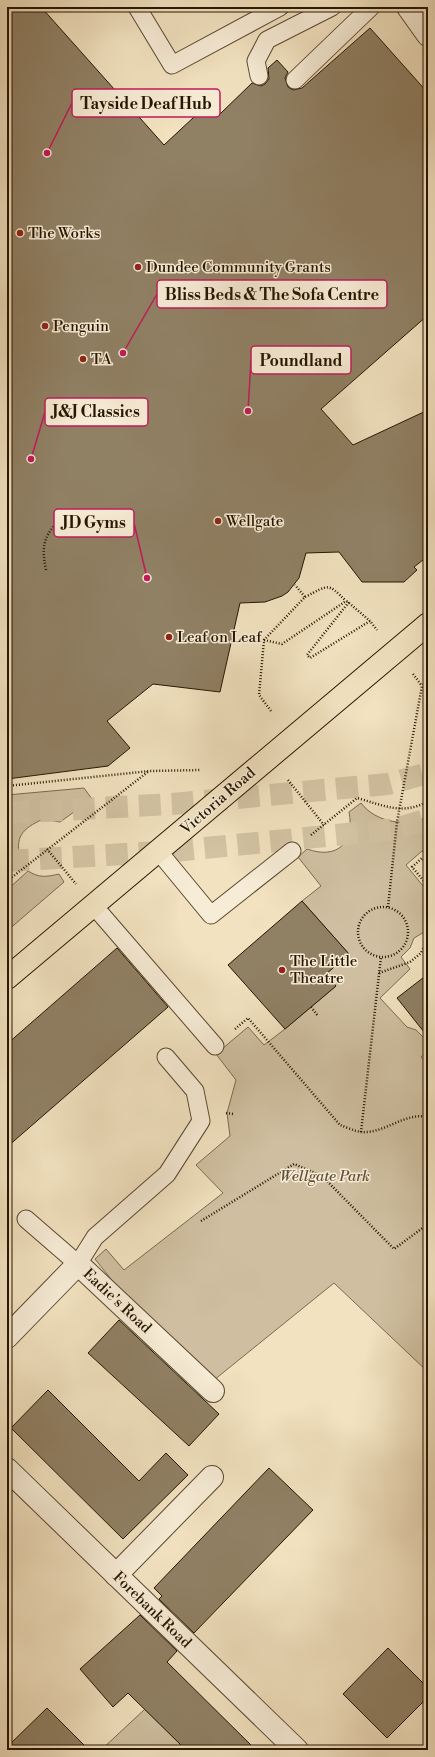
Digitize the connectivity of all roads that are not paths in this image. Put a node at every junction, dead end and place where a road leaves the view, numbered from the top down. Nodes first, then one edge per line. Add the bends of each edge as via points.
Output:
1 (137, 7) edge
2 (280, 7) edge
3 (332, 7) edge
4 (371, 7) edge
5 (408, 7) edge
6 (428, 35) edge
7 (259, 76) dead end
8 (295, 80) dead end
9 (426, 632) edge
10 (292, 851) dead end
11 (159, 852) junction
12 (94, 906) junction
13 (7, 978) edge
14 (215, 1046) dead end
15 (166, 1057) dead end
16 (26, 1219) dead end
17 (78, 1264) junction
18 (7, 1337) edge
19 (213, 1391) dead end
20 (7, 1469) edge
21 (212, 1477) dead end
22 (116, 1575) junction
23 (297, 1750) edge

1 - 2 lane via 172,65
3 - 7 lane via 267,40 256,61
4 - 8 lane
5 - 6 street
9 - 11 main road, Victoria Road via 396,651
10 - 11 lane via 211,914
11 - 12 main road, Victoria Road
12 - 13 main road, Victoria Road
12 - 14 lane
15 - 17 lane via 195,1091 201,1121 167,1174 95,1237
16 - 17 lane
17 - 18 street, Eadie's Road
17 - 19 street, Eadie's Road
20 - 22 street, Forebank Road
21 - 22 street
22 - 23 street, Forebank Road

